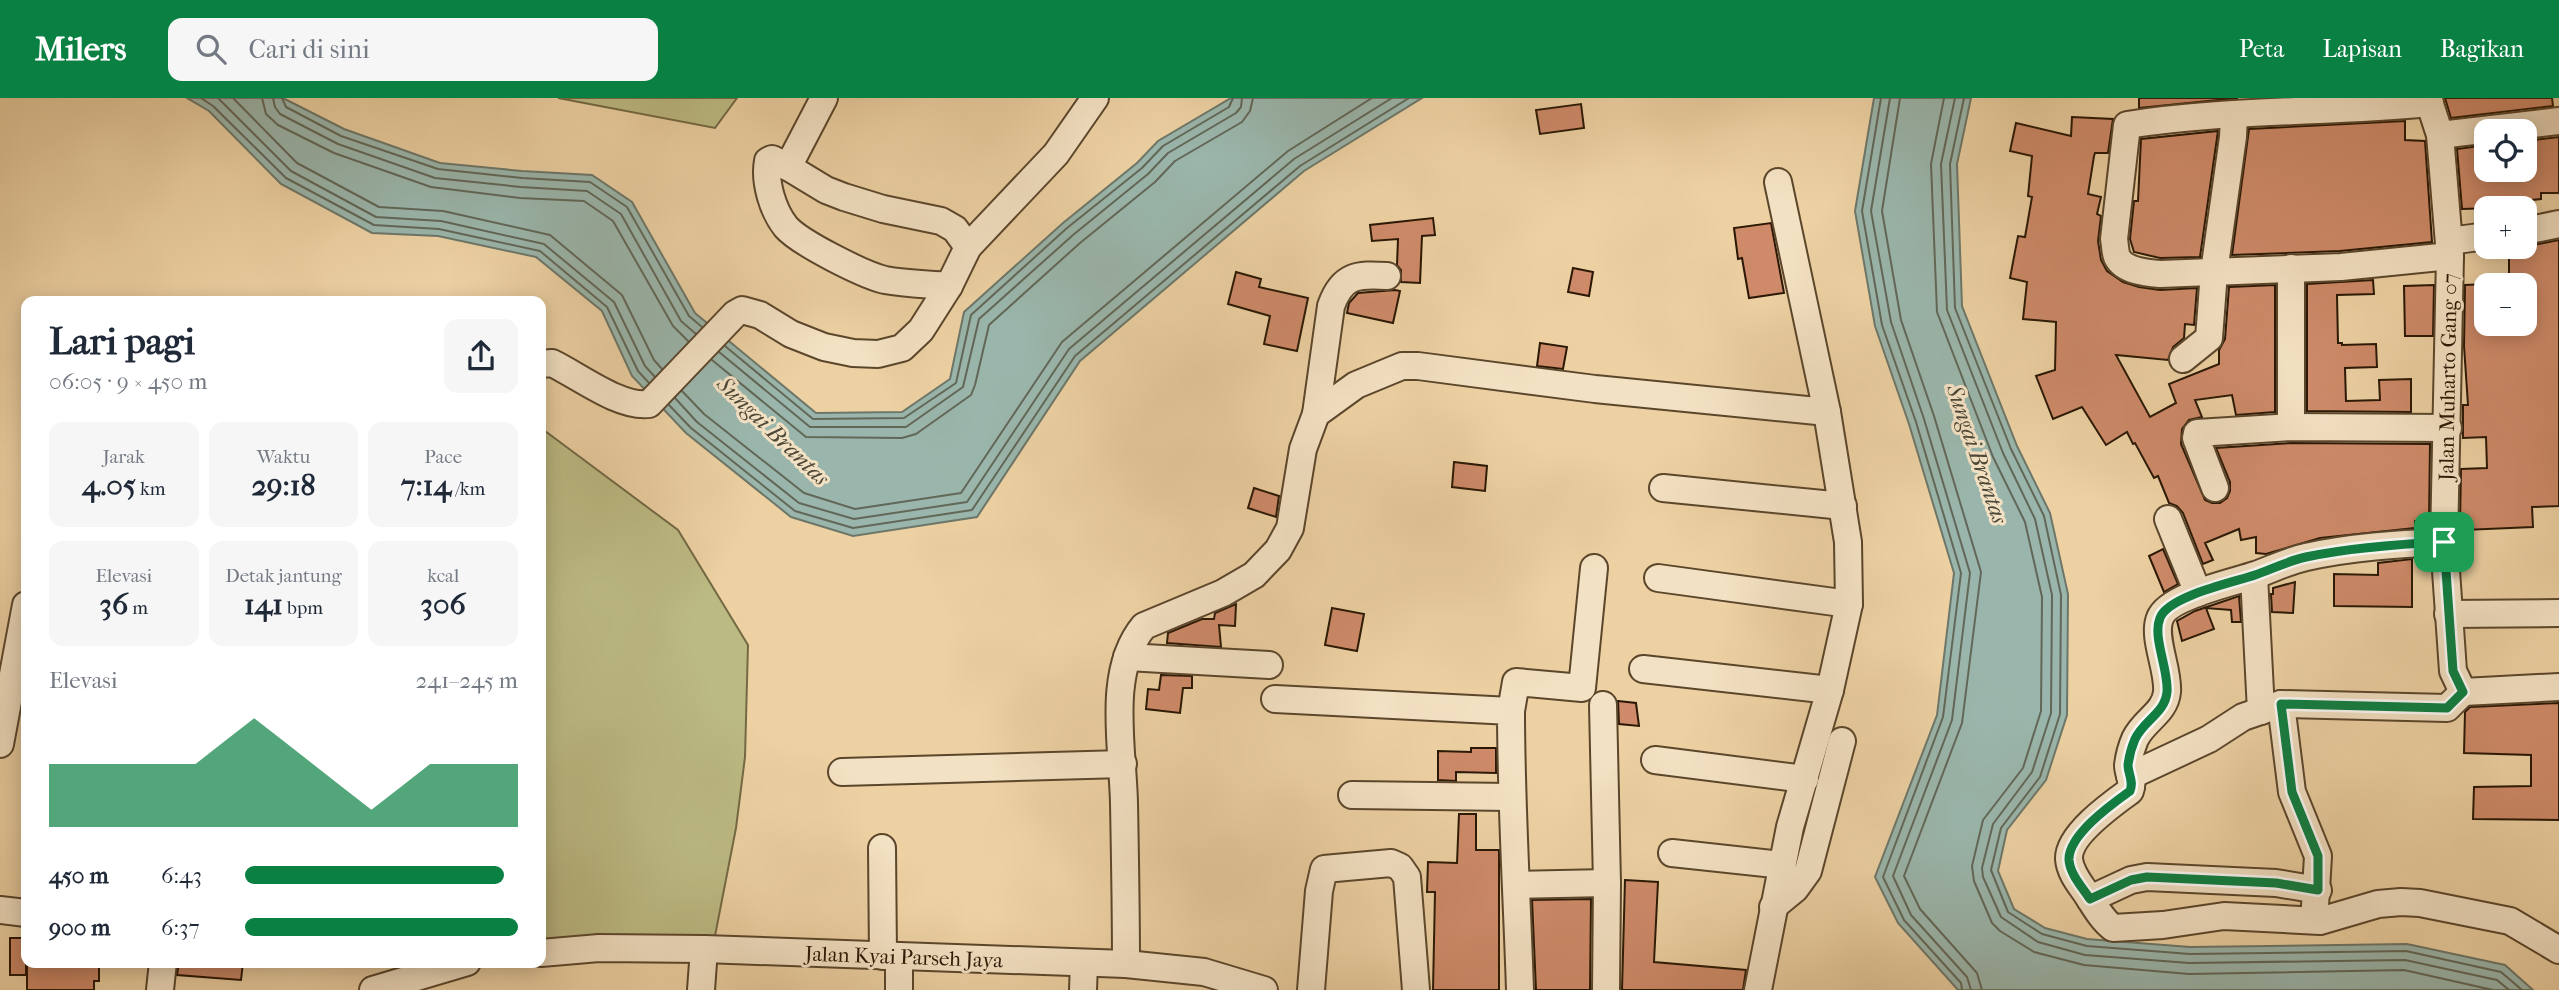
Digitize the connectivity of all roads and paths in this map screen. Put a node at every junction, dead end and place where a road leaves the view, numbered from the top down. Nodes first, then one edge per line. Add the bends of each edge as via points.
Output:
1 (824, 98) edge
2 (1095, 98) edge
3 (2429, 101) edge
4 (2234, 116) junction
5 (2559, 121) edge
6 (2440, 135) junction
7 (788, 167) junction
8 (1778, 182) dead end
9 (2559, 224) edge
10 (2537, 229) edge
11 (2474, 241) edge
12 (968, 247) junction
13 (2450, 249) junction
14 (2291, 268) junction
15 (2214, 272) junction
16 (1387, 276) dead end
17 (949, 286) junction
18 (2183, 359) dead end
19 (546, 364) edge
20 (1827, 412) junction
21 (1316, 414) junction
22 (2291, 427) junction
23 (2448, 428) junction
24 (1663, 488) dead end
25 (2215, 488) dead end
26 (1843, 506) junction
27 (2168, 519) dead end
28 (2444, 542) junction
29 (1594, 568) dead end
30 (2254, 576) junction
31 (1658, 578) dead end
32 (2198, 593) junction
33 (1849, 604) junction
34 (2559, 613) edge
35 (2448, 614) junction
36 (21, 632) edge
37 (1127, 657) junction
38 (1269, 664) dead end
39 (1643, 669) dead end
40 (2559, 687) edge
41 (1830, 690) junction
42 (2463, 692) junction
43 (1275, 699) dead end
44 (1602, 705) dead end
45 (2271, 707) junction
46 (1511, 711) junction
47 (1842, 741) dead end
48 (0, 744) edge
49 (1655, 760) dead end
50 (1123, 764) junction
51 (842, 772) dead end
52 (2130, 776) junction
53 (1805, 779) junction
54 (1352, 795) dead end
55 (1511, 797) junction
56 (882, 848) dead end
57 (1672, 853) dead end
58 (1782, 866) junction
59 (1607, 883) junction
60 (1517, 885) junction
61 (2318, 890) junction
62 (2090, 899) junction
63 (1773, 907) junction
64 (0, 910) edge
65 (21, 912) edge
66 (2313, 921) junction
67 (704, 949) junction
68 (2559, 950) edge
69 (546, 953) edge
70 (891, 956) junction
71 (1084, 963) junction
72 (1126, 964) junction
73 (162, 968) edge
74 (447, 968) edge
75 (160, 990) edge
76 (373, 990) edge
77 (701, 990) edge
78 (899, 990) edge
79 (1083, 990) edge
80 (1264, 990) edge
81 (1311, 990) edge
82 (1416, 990) edge
83 (1520, 990) edge
84 (1605, 990) edge
85 (1758, 990) edge

1 - 7 street
2 - 12 street via 1056,155
3 - 4 street
3 - 6 street, Jalan Muharto Gang 07
4 - 15 street
4 - 15 street via 2186,116 2127,125 2124,136 2114,239 2117,258 2141,272
5 - 6 street
6 - 13 street, Jalan Muharto Gang 07
7 - 12 street via 844,197 941,221 955,229
7 - 17 street via 772,159 767,168 770,193 787,229 831,257 884,279
8 - 20 street
9 - 10 street
11 - 13 street
12 - 17 street
13 - 14 street via 2341,267
13 - 23 street, Jalan Muharto Gang 07
14 - 15 street
14 - 22 street
15 - 18 street via 2209,338
16 - 21 street via 1359,275 1335,292
17 - 19 street via 910,342 878,354 824,347 742,310 649,404 628,402
20 - 21 street via 1402,366 1365,381
20 - 26 street
21 - 37 street via 1303,449 1290,528 1279,550 1254,575 1223,593 1144,626
22 - 23 street
22 - 25 street via 2197,433
23 - 28 street, Jalan Muharto Gang 07
24 - 26 street
26 - 33 street
27 - 32 street
28 - 30 street via 2307,557
28 - 35 street, Jalan Muharto Gang 07
29 - 46 street via 1582,688 1516,682
30 - 32 street
30 - 45 street
31 - 33 street
32 - 52 street via 2165,608 2160,618 2167,696 2134,741
33 - 41 street
34 - 35 street
35 - 42 street, Jalan Muharto Gang 07 via 2453,671
36 - 48 street
37 - 38 street
37 - 50 street via 1119,709
39 - 41 street
40 - 42 street
41 - 53 street
42 - 45 street via 2447,708
43 - 46 street
44 - 59 street
45 - 52 street
45 - 61 street via 2292,792 2318,856
46 - 55 street
47 - 63 street via 1808,872
49 - 53 street
50 - 51 street
50 - 72 street
52 - 62 street via 2130,791 2088,825 2070,852 2071,869
53 - 58 street
54 - 55 street
55 - 60 street
56 - 70 street
57 - 58 street
58 - 63 street
59 - 60 street
59 - 84 street
60 - 83 street
61 - 62 street via 2276,883 2147,877
61 - 66 street
62 - 66 street via 2106,923 2117,929 2224,916
63 - 85 street
64 - 65 street
66 - 68 street via 2378,904 2420,903 2510,921
67 - 69 street, Jalan Kyai Parseh Jaya
67 - 70 street, Jalan Kyai Parseh Jaya
67 - 77 street
70 - 71 street, Jalan Kyai Parseh Jaya
70 - 78 street
71 - 72 street, Jalan Kyai Parseh Jaya
71 - 79 street
72 - 80 street, Jalan Kyai Parseh Jaya via 1204,972
73 - 75 street
74 - 76 street
81 - 82 street via 1324,869 1391,863 1401,867 1407,877

